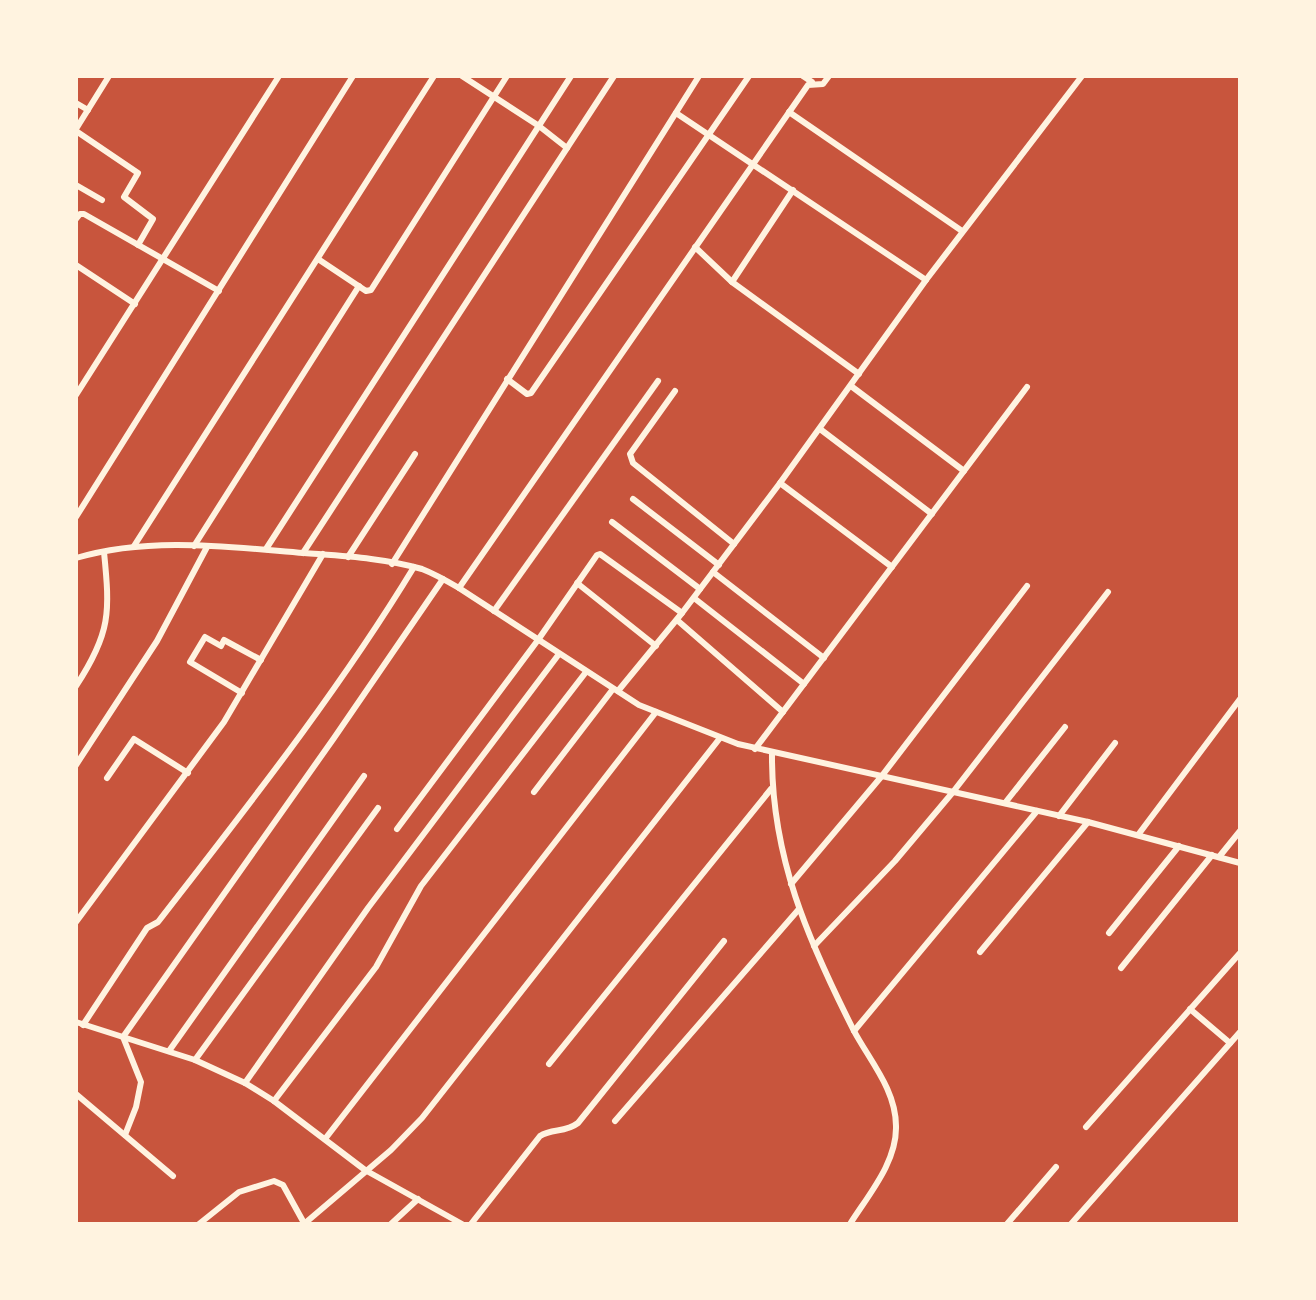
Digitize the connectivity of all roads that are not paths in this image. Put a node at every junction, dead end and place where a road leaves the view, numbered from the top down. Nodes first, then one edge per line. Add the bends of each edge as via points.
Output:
1 (109, 76) edge
2 (279, 76) edge
3 (353, 76) edge
4 (434, 76) edge
5 (462, 76) edge
6 (507, 76) edge
7 (571, 76) edge
8 (614, 76) edge
9 (699, 76) edge
10 (748, 76) edge
11 (803, 76) edge
12 (829, 76) edge
13 (1082, 76) edge
14 (812, 82) junction
15 (494, 97) junction
16 (76, 103) edge
17 (88, 110) junction
18 (789, 112) junction
19 (676, 113) junction
20 (538, 126) junction
21 (76, 130) edge
22 (708, 134) junction
23 (567, 148) junction
24 (752, 164) junction
25 (76, 185) edge
26 (793, 190) junction
27 (102, 200) dead end
28 (76, 219) edge
29 (962, 231) junction
30 (138, 245) junction
31 (695, 247) junction
32 (318, 259) junction
33 (164, 260) junction
34 (76, 265) edge
35 (926, 280) junction
36 (732, 282) junction
37 (359, 286) junction
38 (219, 291) junction
39 (135, 304) junction
40 (860, 374) junction
41 (507, 379) junction
42 (658, 381) dead end
43 (851, 386) junction
44 (1028, 387) dead end
45 (675, 391) dead end
46 (76, 395) edge
47 (820, 429) junction
48 (415, 454) dead end
49 (964, 471) junction
50 (780, 483) junction
51 (633, 499) dead end
52 (932, 514) junction
53 (76, 517) edge
54 (612, 522) dead end
55 (734, 544) junction
56 (135, 546) junction
57 (194, 546) junction
58 (207, 547) junction
59 (266, 549) junction
60 (104, 552) junction
61 (303, 553) junction
62 (323, 554) junction
63 (348, 557) junction
64 (76, 558) edge
65 (392, 564) junction
66 (719, 565) junction
67 (414, 567) junction
68 (892, 567) junction
69 (713, 572) junction
70 (443, 579) junction
71 (576, 583) junction
72 (1027, 586) dead end
73 (459, 588) junction
74 (700, 589) junction
75 (1108, 592) dead end
76 (694, 598) junction
77 (494, 611) junction
78 (682, 614) junction
79 (677, 620) junction
80 (538, 640) junction
81 (656, 645) junction
82 (559, 654) junction
83 (824, 658) junction
84 (261, 660) junction
85 (586, 672) junction
86 (804, 684) junction
87 (76, 686) edge
88 (615, 690) junction
89 (242, 693) junction
90 (1239, 699) edge
91 (656, 712) junction
92 (783, 712) junction
93 (1065, 727) dead end
94 (720, 738) junction
95 (1115, 743) dead end
96 (755, 749) junction
97 (772, 753) junction
98 (76, 765) edge
99 (188, 773) junction
100 (364, 776) dead end
101 (881, 777) junction
102 (107, 778) dead end
103 (771, 789) junction
104 (534, 792) dead end
105 (953, 792) junction
106 (1005, 803) junction
107 (378, 808) dead end
108 (1037, 811) junction
109 (1059, 816) junction
110 (1088, 822) junction
111 (397, 829) dead end
112 (1239, 831) edge
113 (1138, 835) junction
114 (1179, 846) junction
115 (1212, 855) junction
116 (1220, 857) junction
117 (1239, 864) edge
118 (791, 884) junction
119 (799, 909) junction
120 (76, 922) edge
121 (1109, 933) dead end
122 (724, 941) dead end
123 (814, 946) junction
124 (980, 952) dead end
125 (1239, 953) edge
126 (1122, 968) dead end
127 (1190, 1009) junction
128 (80, 1024) edge
129 (854, 1031) junction
130 (1239, 1032) edge
131 (123, 1037) junction
132 (1230, 1043) junction
133 (168, 1051) junction
134 (195, 1060) junction
135 (549, 1064) dead end
136 (245, 1083) junction
137 (76, 1094) edge
138 (274, 1101) junction
139 (615, 1121) dead end
140 (1086, 1127) dead end
141 (125, 1135) junction
142 (325, 1139) junction
143 (1056, 1167) dead end
144 (365, 1170) junction
145 (173, 1176) dead end
146 (418, 1199) junction
147 (304, 1223) edge
148 (199, 1224) edge
149 (391, 1224) edge
150 (462, 1224) edge
151 (471, 1224) edge
152 (850, 1224) edge
153 (1007, 1224) edge
154 (1071, 1224) edge

1 - 17 street
2 - 33 street
3 - 38 street
4 - 32 street
5 - 15 street
6 - 15 street
7 - 20 street
8 - 23 street
9 - 19 street
10 - 22 street
11 - 14 street
12 - 14 street via 823,84
13 - 29 street
14 - 18 street
15 - 20 street
15 - 37 street via 371,290
16 - 17 street
17 - 21 street
18 - 24 street
18 - 29 street
19 - 22 street
19 - 41 street
20 - 23 street
20 - 59 street
21 - 30 street via 138,173 124,197 153,218
22 - 24 street
22 - 41 street via 531,393
23 - 61 street
24 - 26 street
24 - 31 street
25 - 27 street
26 - 35 street
26 - 36 street
28 - 30 street via 84,214
29 - 35 street
30 - 33 street
31 - 36 street
31 - 73 street
32 - 37 street
32 - 56 street
33 - 38 street
33 - 39 street
34 - 39 street
35 - 40 street
36 - 40 street
37 - 57 street
38 - 53 street
39 - 46 street
40 - 43 street
41 - 65 street
42 - 77 street
43 - 47 street
43 - 49 street
44 - 49 street
45 - 55 street via 630,454 636,467
47 - 50 street
47 - 52 street
48 - 63 street
49 - 52 street
50 - 55 street
50 - 68 street
51 - 66 street
52 - 68 street
54 - 74 street
55 - 66 street
56 - 57 street
56 - 60 street
57 - 58 street
58 - 59 street
58 - 98 street via 157,641
59 - 61 street
60 - 64 street
60 - 87 street via 109,605 105,629 97,652
61 - 62 street
62 - 63 street
62 - 84 street
63 - 65 street
65 - 67 street
66 - 69 street
67 - 70 street
67 - 128 street via 358,655 158,922 147,928
68 - 83 street
69 - 74 street
69 - 83 street
70 - 73 street
70 - 131 street
71 - 78 street via 600,554
71 - 80 street
71 - 81 street
72 - 101 street
73 - 77 street
74 - 76 street
75 - 105 street
76 - 78 street
76 - 86 street
77 - 80 street
78 - 79 street
79 - 81 street
79 - 92 street
80 - 82 street
80 - 111 street
81 - 88 street
82 - 85 street
82 - 136 street via 368,908
83 - 86 street
84 - 89 street
84 - 89 street via 224,640 221,646 205,638 190,662
85 - 88 street
85 - 138 street via 421,886 376,967
86 - 92 street
88 - 91 street
88 - 104 street
89 - 99 street
90 - 113 street
91 - 94 street
91 - 142 street
92 - 96 street
93 - 106 street
94 - 96 street
94 - 144 street via 422,1118
95 - 109 street
96 - 97 street
97 - 101 street
97 - 103 street
99 - 102 street via 134,739
99 - 120 street
100 - 133 street
101 - 105 street
101 - 118 street
103 - 118 street via 777,837
103 - 135 street
105 - 106 street
105 - 123 street via 895,861
106 - 108 street
107 - 134 street
108 - 109 street
108 - 129 street
109 - 110 street
110 - 113 street
110 - 124 street
112 - 116 street
113 - 114 street
114 - 115 street
114 - 121 street
115 - 116 street
115 - 126 street
116 - 117 street
118 - 119 street
119 - 123 street
119 - 139 street
122 - 151 street via 578,1123 570,1129 540,1136
123 - 129 street
125 - 127 street
127 - 132 street
127 - 140 street
128 - 131 street
129 - 152 street via 889,1092 897,1125 890,1159
130 - 132 street
131 - 133 street
131 - 141 street via 141,1082
132 - 154 street
133 - 134 street
134 - 136 street
136 - 138 street
137 - 141 street
138 - 142 street
141 - 145 street
142 - 144 street
143 - 153 street
144 - 146 street
144 - 147 street
146 - 149 street
146 - 150 street
147 - 148 street via 283,1185 274,1181 239,1192

